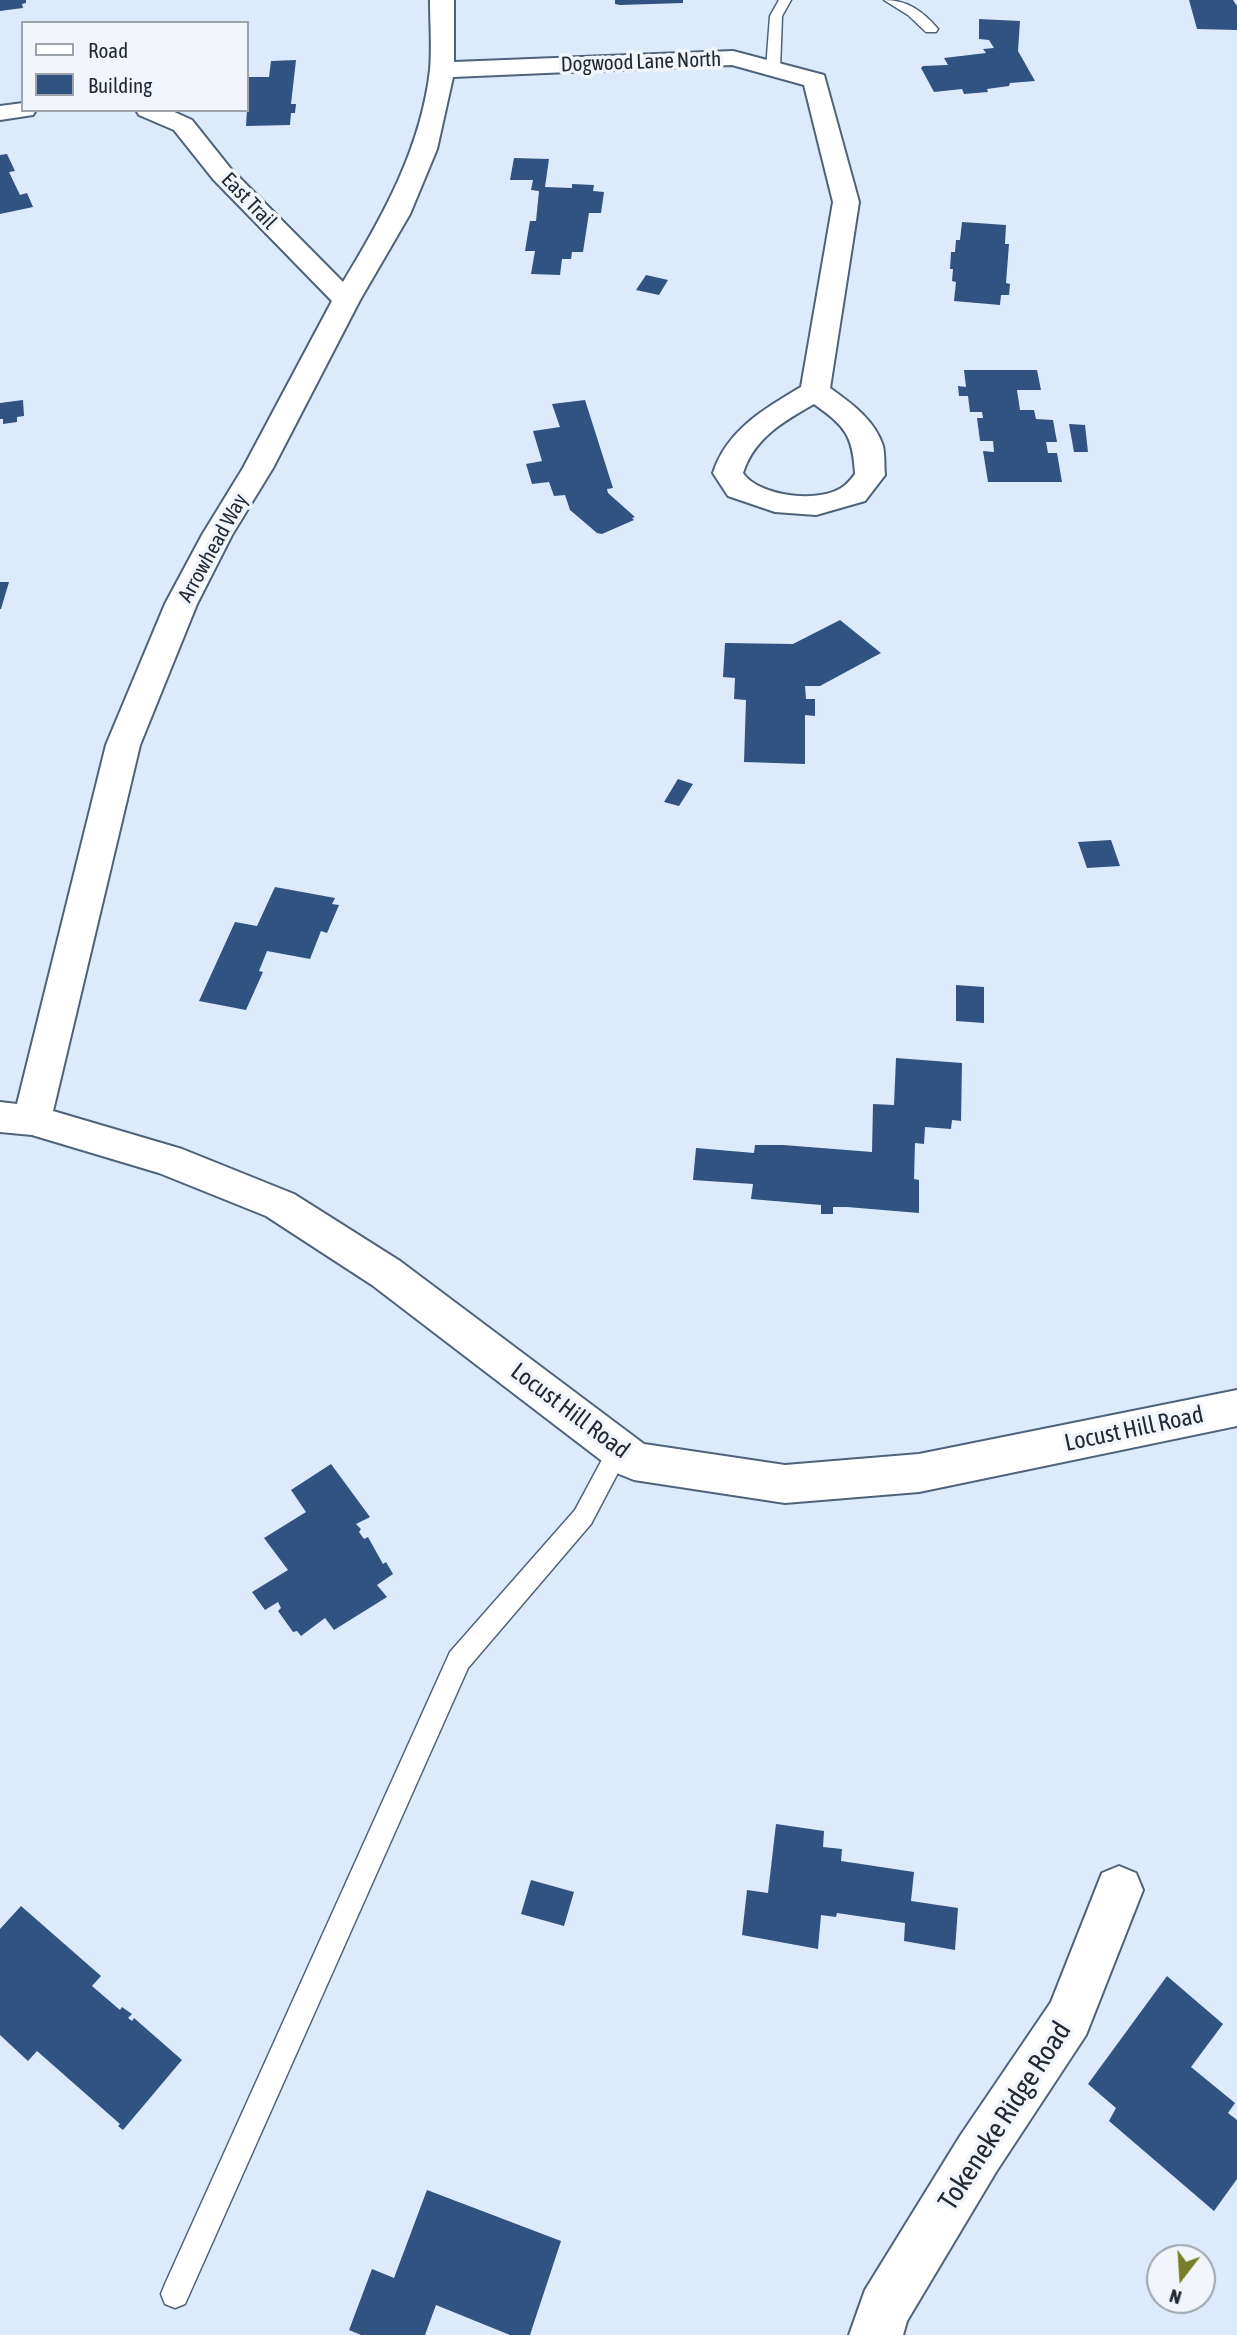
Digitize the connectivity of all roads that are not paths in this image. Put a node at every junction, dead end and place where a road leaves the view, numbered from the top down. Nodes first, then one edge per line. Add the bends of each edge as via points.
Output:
1 (442, 0) edge
2 (785, 0) edge
3 (890, 0) edge
4 (931, 29) dead end
5 (773, 69) junction
6 (442, 70) junction
7 (21, 110) edge
8 (153, 112) edge
9 (0, 113) edge
10 (346, 300) junction
11 (815, 391) junction
12 (16, 1118) edge
13 (1237, 1408) edge
14 (619, 1450) junction
15 (1119, 1890) dead end
16 (175, 2294) dead end
17 (876, 2335) edge

1 - 6 street, Arrowhead Way
2 - 5 lane via 776,16
3 - 4 lane via 914,12
5 - 6 street, Dogwood Lane North via 733,58
5 - 11 street, Dogwood Lane North via 815,80 846,202
6 - 10 street, Arrowhead Way via 424,149 402,201
7 - 9 street
8 - 10 street, East Trail via 183,125 222,174
10 - 12 street, Arrowhead Way via 181,604 123,745
11 - 11 street via 774,415 731,458 728,473 739,489 775,503 816,506 854,495 870,475 868,446 848,414
12 - 14 street, Locust Hill Road via 168,1160 280,1205 386,1273
13 - 14 street, Locust Hill Road via 919,1473 785,1484 634,1461
14 - 16 lane via 583,1517 459,1660
15 - 17 street, Tokeneke Ridge Road via 1069,2018 978,2154 884,2309

